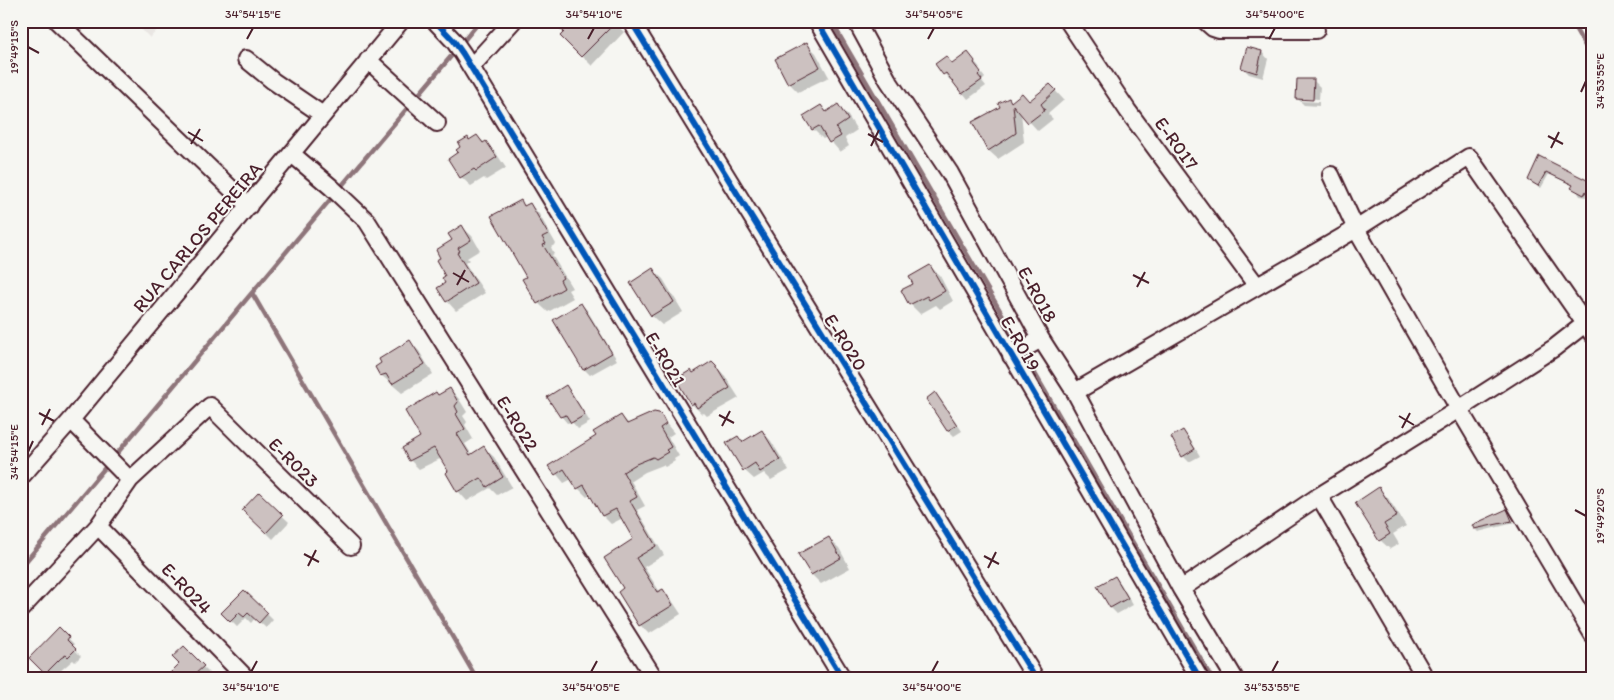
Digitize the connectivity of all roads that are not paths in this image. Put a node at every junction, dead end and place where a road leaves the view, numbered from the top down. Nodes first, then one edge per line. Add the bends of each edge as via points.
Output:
1 (56, 21) edge
2 (435, 21) edge
3 (513, 21) edge
4 (631, 21) edge
5 (817, 21) edge
6 (856, 21) edge
7 (1068, 21) edge
8 (1205, 21) edge
9 (394, 24) edge
10 (1316, 30) dead end
11 (463, 54) junction
12 (246, 59) dead end
13 (368, 60) junction
14 (323, 116) junction
15 (437, 123) dead end
16 (292, 154) junction
17 (1331, 175) dead end
18 (249, 206) junction
19 (1356, 229) junction
20 (1257, 286) junction
21 (1589, 329) edge
22 (1040, 339) junction
23 (1011, 356) junction
24 (1075, 392) junction
25 (1459, 408) junction
26 (71, 420) junction
27 (21, 477) edge
28 (130, 480) junction
29 (1319, 496) junction
30 (98, 526) junction
31 (351, 546) dead end
32 (1182, 589) junction
33 (21, 609) edge
34 (1593, 635) edge
35 (247, 679) edge
36 (655, 679) edge
37 (843, 679) edge
38 (1036, 679) edge
39 (1200, 679) edge
40 (1235, 679) edge
41 (1426, 679) edge

1 - 18 street
2 - 11 street, E-R021
3 - 11 street
4 - 38 street, E-R020
5 - 23 street, E-R019
6 - 22 street, E-R018 via 888,80 950,172
7 - 20 street, E-R017 via 1128,110
8 - 10 street via 1219,30
9 - 13 street, RUA CARLOS PEREIRA
11 - 37 street, E-R021
12 - 14 street
13 - 14 street, RUA CARLOS PEREIRA
13 - 15 street
14 - 16 street, RUA CARLOS PEREIRA
16 - 18 street, RUA CARLOS PEREIRA
16 - 36 street, E-R022 via 367,221
17 - 19 street
18 - 26 street, RUA CARLOS PEREIRA
19 - 20 street
19 - 21 street via 1469,157
19 - 25 street
20 - 24 street
21 - 25 street
22 - 23 street
22 - 24 street, E-R018
23 - 39 street, E-R019
24 - 32 street, E-R018
25 - 29 street
25 - 34 street
26 - 27 street, RUA CARLOS PEREIRA
26 - 28 street
28 - 30 street
28 - 31 street, E-R023 via 210,406
29 - 32 street
29 - 41 street
30 - 33 street
30 - 35 street, E-R024
32 - 40 street, E-R018

